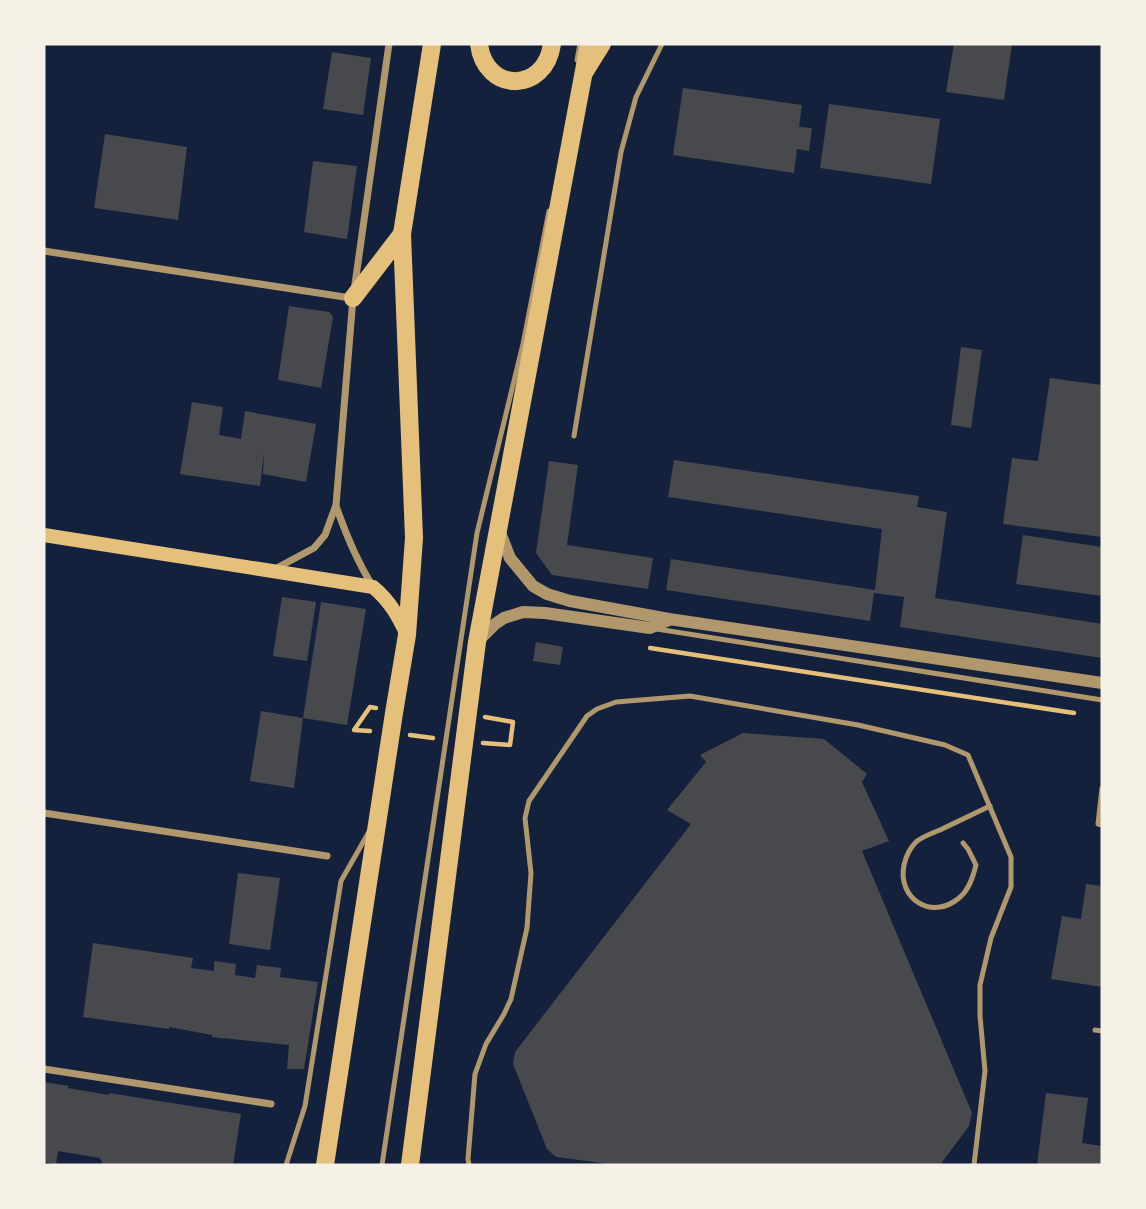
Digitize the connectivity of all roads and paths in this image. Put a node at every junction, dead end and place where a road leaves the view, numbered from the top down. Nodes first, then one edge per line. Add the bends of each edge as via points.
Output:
1 (389, 44) edge
2 (432, 44) edge
3 (479, 44) edge
4 (552, 44) edge
5 (580, 44) edge
6 (589, 44) edge
7 (603, 44) edge
8 (662, 44) edge
9 (580, 73) junction
10 (551, 201) dead end
11 (402, 234) junction
12 (44, 251) edge
13 (353, 298) junction
14 (574, 436) dead end
15 (336, 505) junction
16 (499, 530) junction
17 (44, 535) edge
18 (272, 571) junction
19 (373, 587) junction
20 (670, 620) junction
21 (650, 628) junction
22 (407, 635) junction
23 (477, 642) junction
24 (638, 646) dead end
25 (1102, 683) edge
26 (1102, 700) edge
27 (370, 707) dead end
28 (469, 713) junction
29 (1075, 713) dead end
30 (354, 730) dead end
31 (510, 745) dead end
32 (1102, 788) edge
33 (990, 806) junction
34 (44, 813) edge
35 (378, 816) junction
36 (1102, 825) edge
37 (963, 843) dead end
38 (327, 856) dead end
39 (44, 1069) edge
40 (271, 1104) dead end
41 (286, 1165) edge
42 (325, 1165) edge
43 (382, 1165) edge
44 (410, 1165) edge
45 (469, 1165) edge
46 (974, 1165) edge

1 - 13 street
2 - 11 highway
3 - 4 highway via 490,71 517,81 543,69
5 - 9 lane
6 - 9 highway
7 - 9 main road
8 - 14 lane via 636,97 621,152
9 - 16 highway
10 - 43 lane via 523,344 477,533
11 - 13 highway
11 - 22 highway via 414,538
12 - 13 street
13 - 15 street
15 - 18 street via 314,548
15 - 19 street via 359,565
16 - 20 street via 516,567 547,594
16 - 23 highway
17 - 18 main road
18 - 19 main road
19 - 22 main road via 395,610
20 - 21 street
20 - 25 street
21 - 23 street via 523,612 503,618
21 - 26 lane
22 - 35 highway
23 - 28 highway
24 - 29 path
27 - 30 path
28 - 31 path via 513,722
28 - 44 highway
32 - 36 lane via 1098,824
33 - 37 lane via 918,840 906,853 902,873 912,898 926,907 944,907 960,898 976,865
33 - 45 lane via 968,755 945,745 690,696 616,702 597,709 587,716 529,801 525,818 531,873 527,929 511,999 475,1074
33 - 46 lane via 1011,857 1011,887 991,938 980,985 985,1071
34 - 38 street
35 - 41 lane via 341,881 305,1107
35 - 42 highway
39 - 40 street

